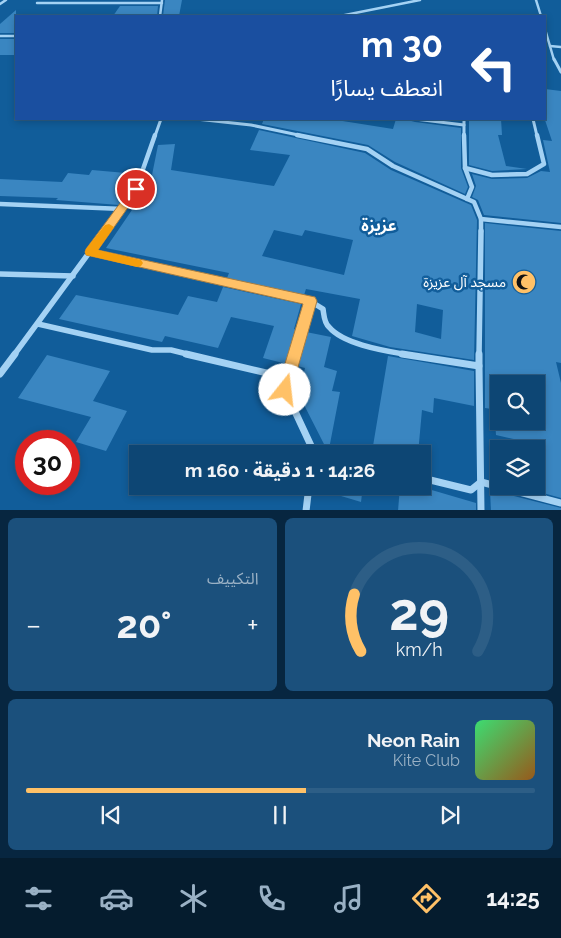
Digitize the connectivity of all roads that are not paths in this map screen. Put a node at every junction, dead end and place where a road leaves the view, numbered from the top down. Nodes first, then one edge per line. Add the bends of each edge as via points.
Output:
1 (6, 0) edge
2 (420, 0) edge
3 (536, 0) edge
4 (122, 2) edge
5 (162, 2) edge
6 (37, 3) dead end
7 (0, 4) edge
8 (160, 15) edge
9 (345, 15) edge
10 (541, 15) edge
11 (546, 32) edge
12 (0, 36) edge
13 (15, 36) edge
14 (550, 46) junction
15 (561, 47) edge
16 (546, 53) edge
17 (552, 54) junction
18 (560, 67) edge
19 (561, 72) edge
20 (161, 120) edge
21 (205, 120) edge
22 (423, 120) edge
23 (464, 120) edge
24 (533, 120) edge
25 (464, 125) junction
26 (464, 168) junction
27 (467, 199) junction
28 (0, 204) edge
29 (123, 209) junction
30 (481, 219) junction
31 (561, 227) edge
32 (90, 252) junction
33 (0, 274) edge
34 (73, 276) junction
35 (310, 301) junction
36 (38, 324) junction
37 (478, 366) junction
38 (0, 374) edge
39 (288, 378) junction
40 (309, 445) edge
41 (431, 480) edge
42 (481, 482) junction
43 (308, 495) edge
44 (561, 503) edge
45 (306, 510) edge
46 (481, 510) edge

1 - 7 street
2 - 9 street
3 - 10 street
4 - 5 street
4 - 6 street
5 - 8 street
11 - 14 street
12 - 13 street
14 - 15 street
14 - 17 street
16 - 17 street
17 - 18 street
18 - 19 street
20 - 29 street via 136,189
21 - 27 street via 251,125 367,149 393,166
22 - 25 street
23 - 25 street
24 - 26 street via 544,164 527,174 492,175
25 - 26 street
26 - 27 street via 472,187
27 - 30 street via 474,202
28 - 29 street
29 - 32 street
30 - 31 street
30 - 37 street
32 - 34 street
32 - 35 street
33 - 34 street
34 - 36 street
35 - 37 street via 323,309 328,327 342,338 423,359
35 - 39 street
36 - 38 street
36 - 39 street via 152,350 171,350
37 - 42 street
39 - 40 street via 285,390
41 - 42 street via 471,490
42 - 44 street
42 - 46 street
43 - 45 street

